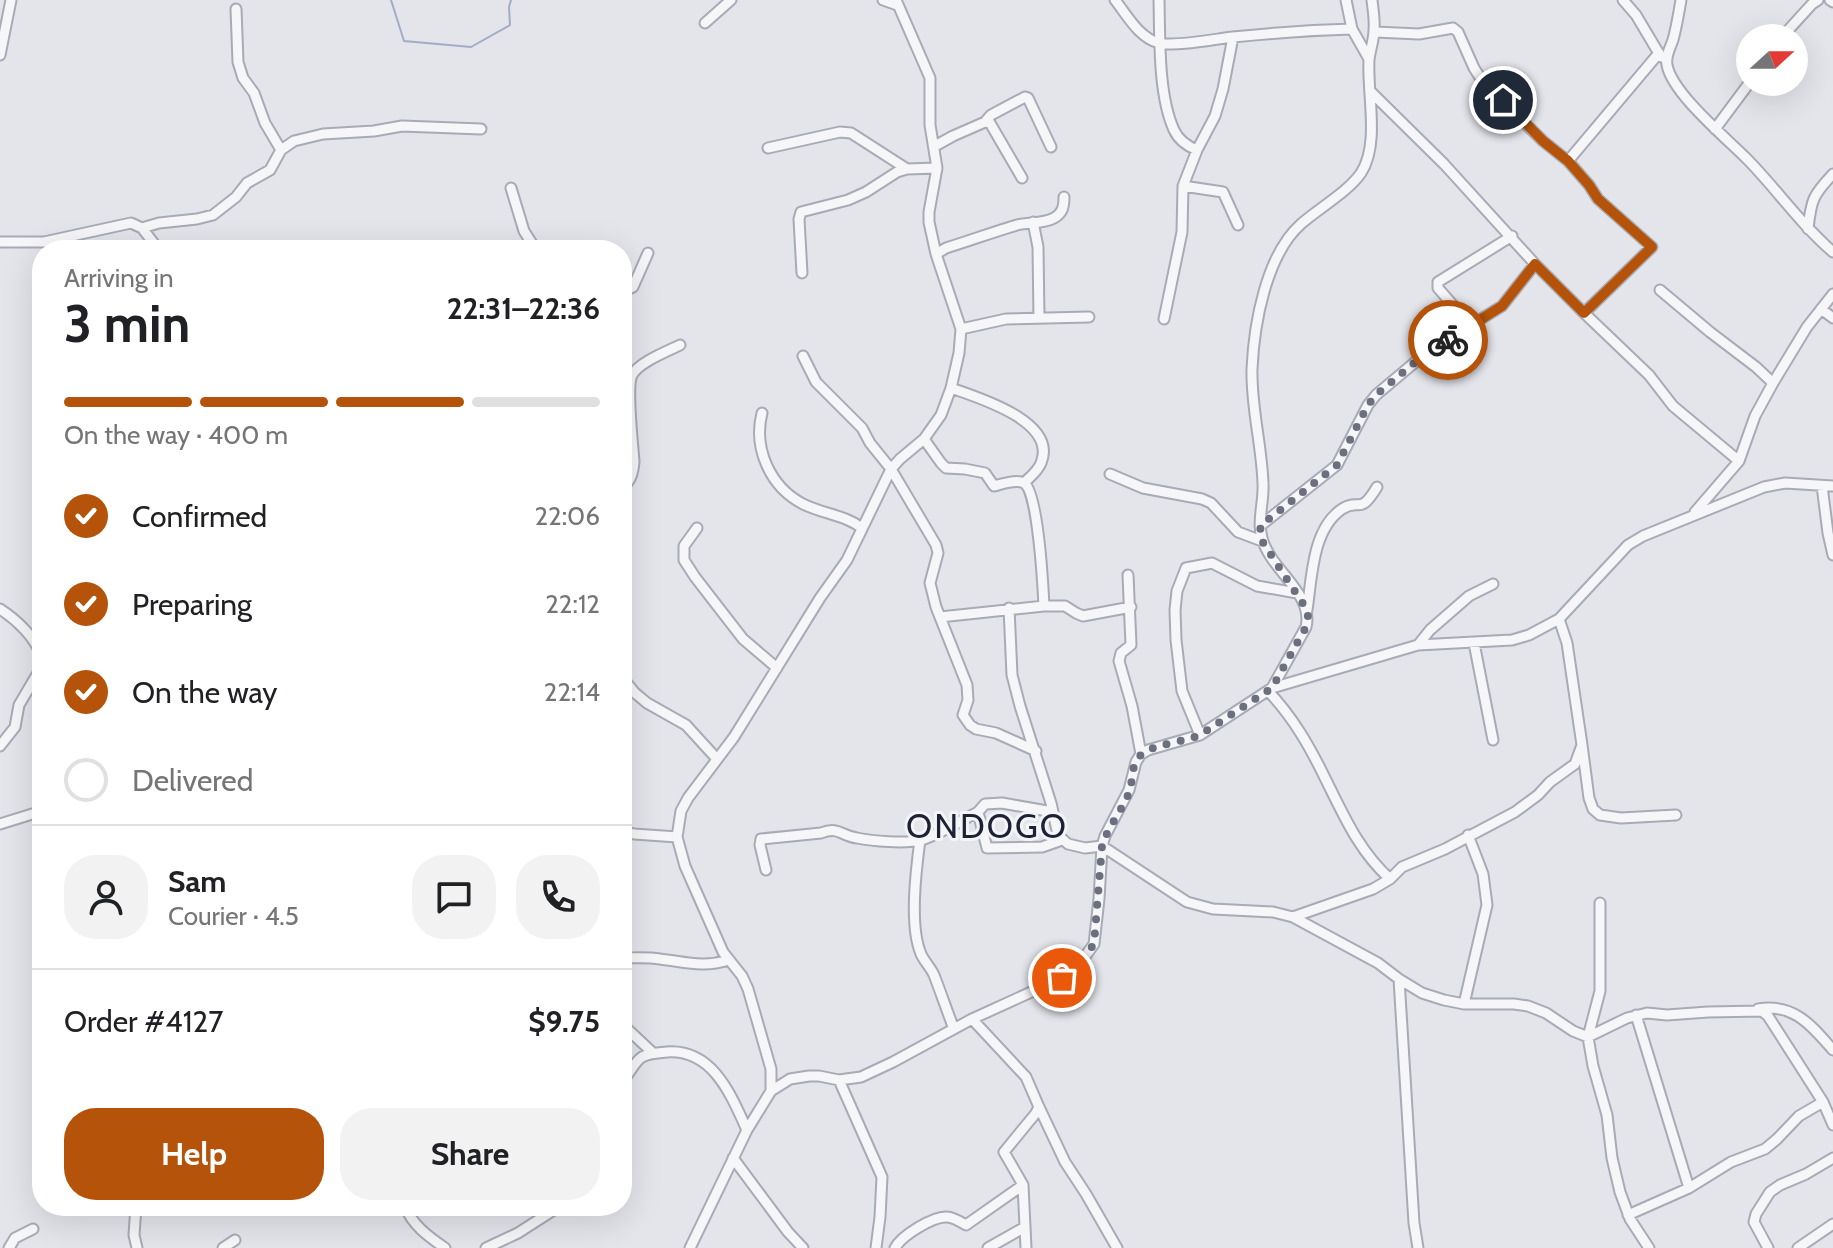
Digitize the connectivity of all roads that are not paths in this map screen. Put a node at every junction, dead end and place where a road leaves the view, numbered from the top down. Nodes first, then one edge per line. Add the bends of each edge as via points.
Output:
1 (11, 0) edge
2 (731, 0) edge
3 (883, 0) edge
4 (1115, 0) edge
5 (1159, 0) edge
6 (1346, 0) edge
7 (1372, 0) edge
8 (1623, 0) edge
9 (1681, 0) edge
10 (1818, 0) edge
11 (896, 2) edge
12 (236, 9) dead end
13 (705, 23) dead end
14 (1794, 24) edge
15 (1352, 29) junction
16 (1375, 32) junction
17 (1233, 37) junction
18 (1160, 43) junction
19 (1659, 53) junction
20 (0, 55) edge
21 (1369, 59) junction
22 (1667, 66) junction
23 (1370, 91) junction
24 (1740, 96) edge
25 (985, 122) junction
26 (481, 129) dead end
27 (1715, 129) junction
28 (935, 146) junction
29 (1051, 147) dead end
30 (768, 148) dead end
31 (281, 150) junction
32 (1197, 150) junction
33 (1568, 161) junction
34 (937, 168) junction
35 (907, 169) junction
36 (1833, 174) edge
37 (1022, 178) dead end
38 (1183, 186) junction
39 (511, 188) dead end
40 (1064, 197) dead end
41 (1033, 222) junction
42 (1238, 225) dead end
43 (142, 228) junction
44 (1808, 229) junction
45 (1512, 236) junction
46 (53, 240) edge
47 (151, 240) edge
48 (530, 240) edge
49 (0, 242) edge
50 (32, 242) edge
51 (1833, 252) edge
52 (648, 253) dead end
53 (936, 254) junction
54 (1535, 264) junction
55 (802, 273) dead end
56 (632, 287) edge
57 (1660, 290) dead end
58 (1833, 294) edge
59 (1821, 309) junction
60 (1584, 313) junction
61 (1089, 317) dead end
62 (1039, 318) junction
63 (1833, 318) edge
64 (1164, 319) dead end
65 (1471, 326) junction
66 (961, 329) junction
67 (680, 345) dead end
68 (803, 356) dead end
69 (632, 380) edge
70 (1773, 383) junction
71 (951, 388) junction
72 (762, 413) dead end
73 (632, 426) edge
74 (924, 439) junction
75 (1739, 461) junction
76 (891, 469) junction
77 (1110, 474) dead end
78 (632, 476) edge
79 (1024, 483) junction
80 (1828, 486) edge
81 (1377, 487) dead end
82 (1693, 515) junction
83 (1260, 526) junction
84 (697, 528) dead end
85 (862, 528) junction
86 (1262, 541) junction
87 (1833, 555) edge
88 (1128, 575) dead end
89 (1493, 584) dead end
90 (1297, 593) junction
91 (1044, 606) junction
92 (1131, 607) junction
93 (1009, 608) junction
94 (0, 609) edge
95 (1307, 610) junction
96 (940, 617) junction
97 (1559, 619) junction
98 (32, 639) edge
99 (1474, 643) junction
100 (1418, 645) junction
101 (777, 668) junction
102 (32, 683) edge
103 (632, 689) edge
104 (1270, 689) junction
105 (1200, 735) junction
106 (1493, 740) dead end
107 (1582, 745) junction
108 (0, 746) edge
109 (1036, 751) junction
110 (1141, 754) junction
111 (717, 759) junction
112 (978, 812) junction
113 (1053, 812) junction
114 (32, 814) edge
115 (1676, 815) dead end
116 (0, 824) edge
117 (632, 834) edge
118 (1468, 835) junction
119 (677, 837) junction
120 (920, 840) junction
121 (1062, 840) junction
122 (1102, 846) junction
123 (766, 870) dead end
124 (1390, 879) junction
125 (1600, 903) dead end
126 (1293, 917) junction
127 (632, 958) edge
128 (729, 960) junction
129 (1399, 979) junction
130 (1464, 1004) junction
131 (1754, 1010) junction
132 (1636, 1015) junction
133 (972, 1019) junction
134 (954, 1029) junction
135 (632, 1033) edge
136 (1588, 1037) junction
137 (1833, 1050) edge
138 (653, 1053) junction
139 (632, 1068) edge
140 (839, 1080) junction
141 (771, 1091) junction
142 (1823, 1102) junction
143 (1039, 1107) junction
144 (1833, 1125) edge
145 (747, 1130) junction
146 (733, 1158) junction
147 (1833, 1158) edge
148 (1023, 1185) junction
149 (1689, 1188) junction
150 (1628, 1215) junction
151 (135, 1216) edge
152 (409, 1216) edge
153 (544, 1216) edge
154 (1833, 1224) edge
155 (1025, 1227) junction
156 (33, 1229) dead end
157 (235, 1240) dead end
158 (9, 1248) edge
159 (136, 1248) edge
160 (223, 1248) edge
161 (445, 1248) edge
162 (486, 1248) edge
163 (690, 1248) edge
164 (803, 1248) edge
165 (876, 1248) edge
166 (895, 1248) edge
167 (988, 1248) edge
168 (1026, 1248) edge
169 (1117, 1248) edge
170 (1418, 1248) edge
171 (1649, 1248) edge
172 (1768, 1248) edge
173 (1798, 1248) edge

1 - 20 street
2 - 13 street
3 - 11 street
4 - 18 street via 1137,28
5 - 18 street
6 - 15 street
7 - 16 street
8 - 19 street
9 - 22 street
10 - 14 street
11 - 28 street via 930,78
12 - 31 street via 243,78
15 - 17 street
15 - 21 street
16 - 21 street
16 - 33 street via 1419,34 1453,28 1483,82
17 - 18 street
17 - 32 street via 1215,116
18 - 32 street via 1175,132
19 - 22 street
19 - 33 street
21 - 23 street
22 - 27 street via 1687,99
23 - 45 street
23 - 83 street via 1371,138 1362,172 1288,237 1269,275 1252,370 1263,484
24 - 27 street
25 - 28 street
25 - 29 street via 1028,98
25 - 37 street via 993,126
26 - 31 street via 402,126 323,134
27 - 44 street
28 - 34 street
30 - 35 street via 851,133
31 - 43 street via 270,170 247,183 213,215
32 - 38 street
33 - 60 street via 1598,199 1652,247
34 - 35 street
34 - 53 street via 929,212
35 - 55 street via 848,200 801,212
36 - 44 street via 1816,192
38 - 42 street via 1223,192
38 - 64 street via 1182,232
39 - 48 street
40 - 41 street via 1064,207 1055,217
41 - 53 street
41 - 62 street
43 - 46 street via 131,223
43 - 47 street
44 - 51 street
45 - 54 street
45 - 65 street via 1438,282
49 - 50 street
52 - 56 street
53 - 66 street
54 - 60 street
54 - 65 street via 1502,306
57 - 70 street
58 - 59 street
59 - 63 street
59 - 70 street
60 - 75 street via 1649,375 1673,406
61 - 62 street
62 - 66 street
65 - 83 street via 1426,353 1376,395 1337,465
66 - 71 street
67 - 69 street via 645,363
68 - 76 street via 816,382 862,428
70 - 75 street
71 - 74 street
71 - 79 street via 1035,429 1042,460
72 - 85 street via 759,443 781,487 805,505 849,518
73 - 78 street
74 - 76 street
74 - 79 street via 946,468 985,473 994,486
75 - 82 street
76 - 85 street
76 - 96 street via 936,545 930,583
77 - 86 street via 1143,488 1202,499 1238,532
79 - 91 street via 1036,516
80 - 82 street via 1764,487
80 - 87 street
81 - 95 street via 1362,506 1343,508 1317,542
82 - 97 street via 1628,545
83 - 86 street
84 - 101 street via 684,546 684,560 743,639
85 - 101 street
86 - 90 street
88 - 92 street
89 - 100 street via 1469,596
90 - 95 street
90 - 105 street via 1257,586 1212,563 1186,568 1177,591 1176,640 1182,691
91 - 92 street via 1065,606 1083,616
91 - 93 street
92 - 110 street via 1131,645 1119,661
93 - 96 street
93 - 109 street via 1012,675
94 - 98 street
95 - 104 street via 1306,627
96 - 109 street via 967,685 965,720
97 - 99 street via 1512,640
97 - 107 street
99 - 100 street
99 - 106 street
100 - 104 street
101 - 111 street
102 - 108 street via 19,705 15,727
103 - 111 street via 686,725
104 - 105 street
104 - 124 street via 1301,732 1348,827
105 - 110 street
107 - 115 street via 1589,798 1600,815
107 - 118 street via 1575,764 1538,795
109 - 113 street
110 - 122 street
111 - 119 street via 681,811
112 - 113 street via 985,804 1002,803
112 - 120 street
112 - 121 street via 987,848 1042,847
113 - 121 street
114 - 116 street
117 - 119 street
118 - 124 street via 1402,867
118 - 130 street via 1483,874 1487,905
119 - 128 street via 708,923
120 - 123 street via 854,838 837,830 761,839
120 - 134 street via 916,936
121 - 122 street via 1085,848
122 - 126 street via 1187,902
122 - 133 street via 1094,944 1081,962 1062,978
124 - 126 street
125 - 136 street via 1600,991
126 - 129 street
127 - 128 street via 700,965
128 - 141 street via 751,999 771,1069
129 - 130 street via 1422,993
129 - 170 street
130 - 136 street via 1528,1006
131 - 132 street
131 - 137 street via 1785,1010 1806,1020
131 - 142 street via 1768,1016
132 - 136 street
132 - 149 street
133 - 134 street
133 - 143 street via 1026,1077
134 - 140 street via 861,1077
135 - 138 street
136 - 150 street
138 - 139 street via 639,1058
138 - 145 street via 677,1052 713,1069
140 - 141 street via 790,1079
140 - 165 street via 882,1177
141 - 145 street
142 - 144 street
142 - 149 street via 1799,1116 1765,1149
143 - 148 street via 1004,1152
143 - 169 street
145 - 146 street
146 - 163 street
146 - 164 street
147 - 172 street via 1770,1192 1754,1222
148 - 155 street
148 - 166 street via 966,1225 948,1217 933,1220 903,1237
149 - 150 street
150 - 171 street
151 - 159 street
152 - 161 street
153 - 162 street
154 - 173 street
155 - 167 street
155 - 168 street
156 - 158 street via 15,1238
157 - 160 street

